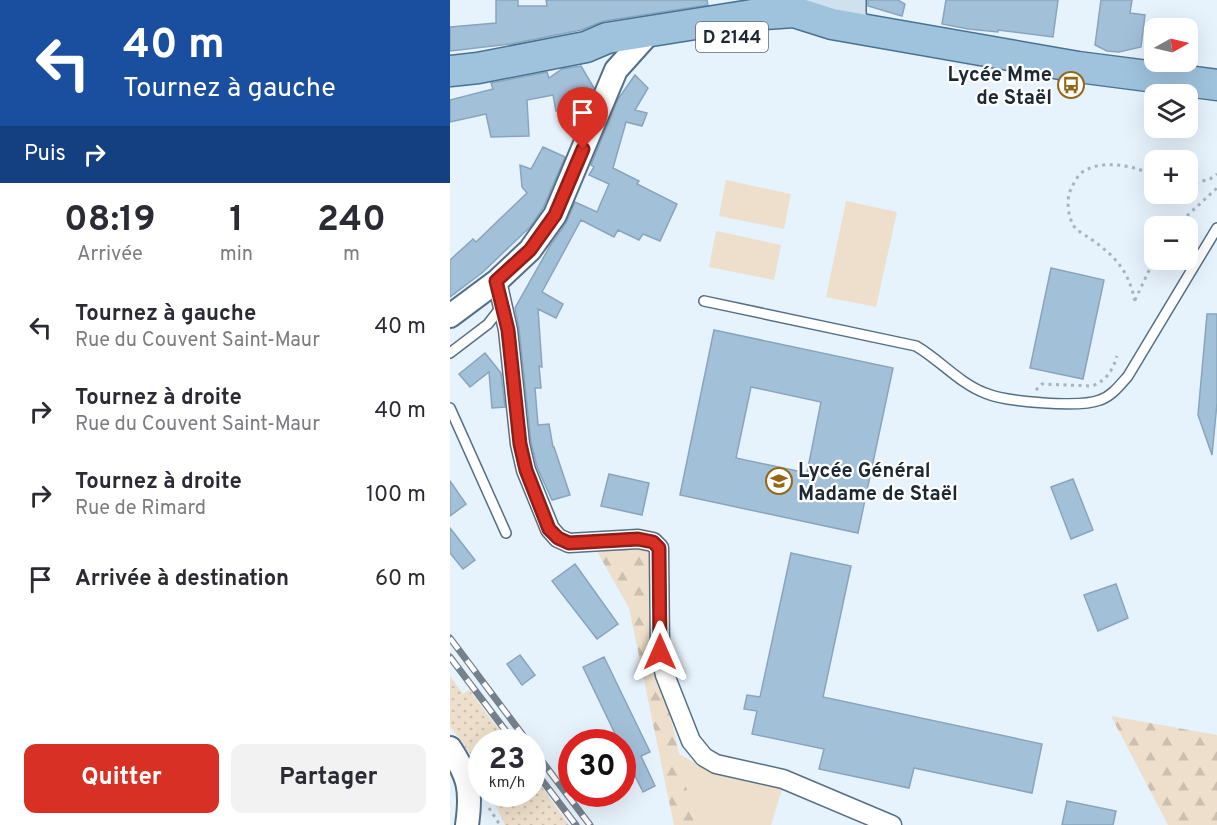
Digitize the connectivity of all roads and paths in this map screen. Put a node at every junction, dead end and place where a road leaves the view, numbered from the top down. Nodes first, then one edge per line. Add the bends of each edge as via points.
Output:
1 (852, 0) edge
2 (840, 18) edge
3 (642, 40) junction
4 (450, 71) edge
5 (1214, 83) edge
6 (1144, 170) edge
7 (1217, 174) edge
8 (1198, 182) edge
9 (1217, 188) edge
10 (1187, 216) edge
11 (1217, 228) edge
12 (1149, 270) edge
13 (496, 281) junction
14 (704, 301) dead end
15 (502, 306) junction
16 (450, 316) edge
17 (450, 353) edge
18 (1117, 356) dead end
19 (1024, 402) junction
20 (450, 408) edge
21 (460, 428) junction
22 (450, 435) edge
23 (506, 533) dead end
24 (450, 748) edge
25 (468, 818) edge
26 (892, 825) edge

1 - 2 main road via 852,17
2 - 3 main road, D 2144 via 674,45
2 - 3 main road, D 2144 via 794,12 752,15
2 - 5 main road, D 2144 via 1078,67
3 - 4 main road, D 2144 via 607,38 585,47
3 - 13 street via 616,70 555,215 530,250
6 - 12 path via 1096,165 1082,171 1069,193 1068,205 1075,228 1115,257 1126,273 1135,301
7 - 8 path
9 - 10 path
11 - 19 lane via 1115,392 1091,403
13 - 15 street
13 - 16 street
14 - 19 lane via 916,346 984,393
15 - 17 lane via 488,324
15 - 26 street via 520,444 549,529 569,543 638,539 653,542 659,548 660,652 691,741 716,764 783,779
18 - 19 path via 1113,368 1099,384 1042,384
20 - 21 lane
21 - 22 lane
21 - 23 lane
24 - 25 street via 464,769 470,789

